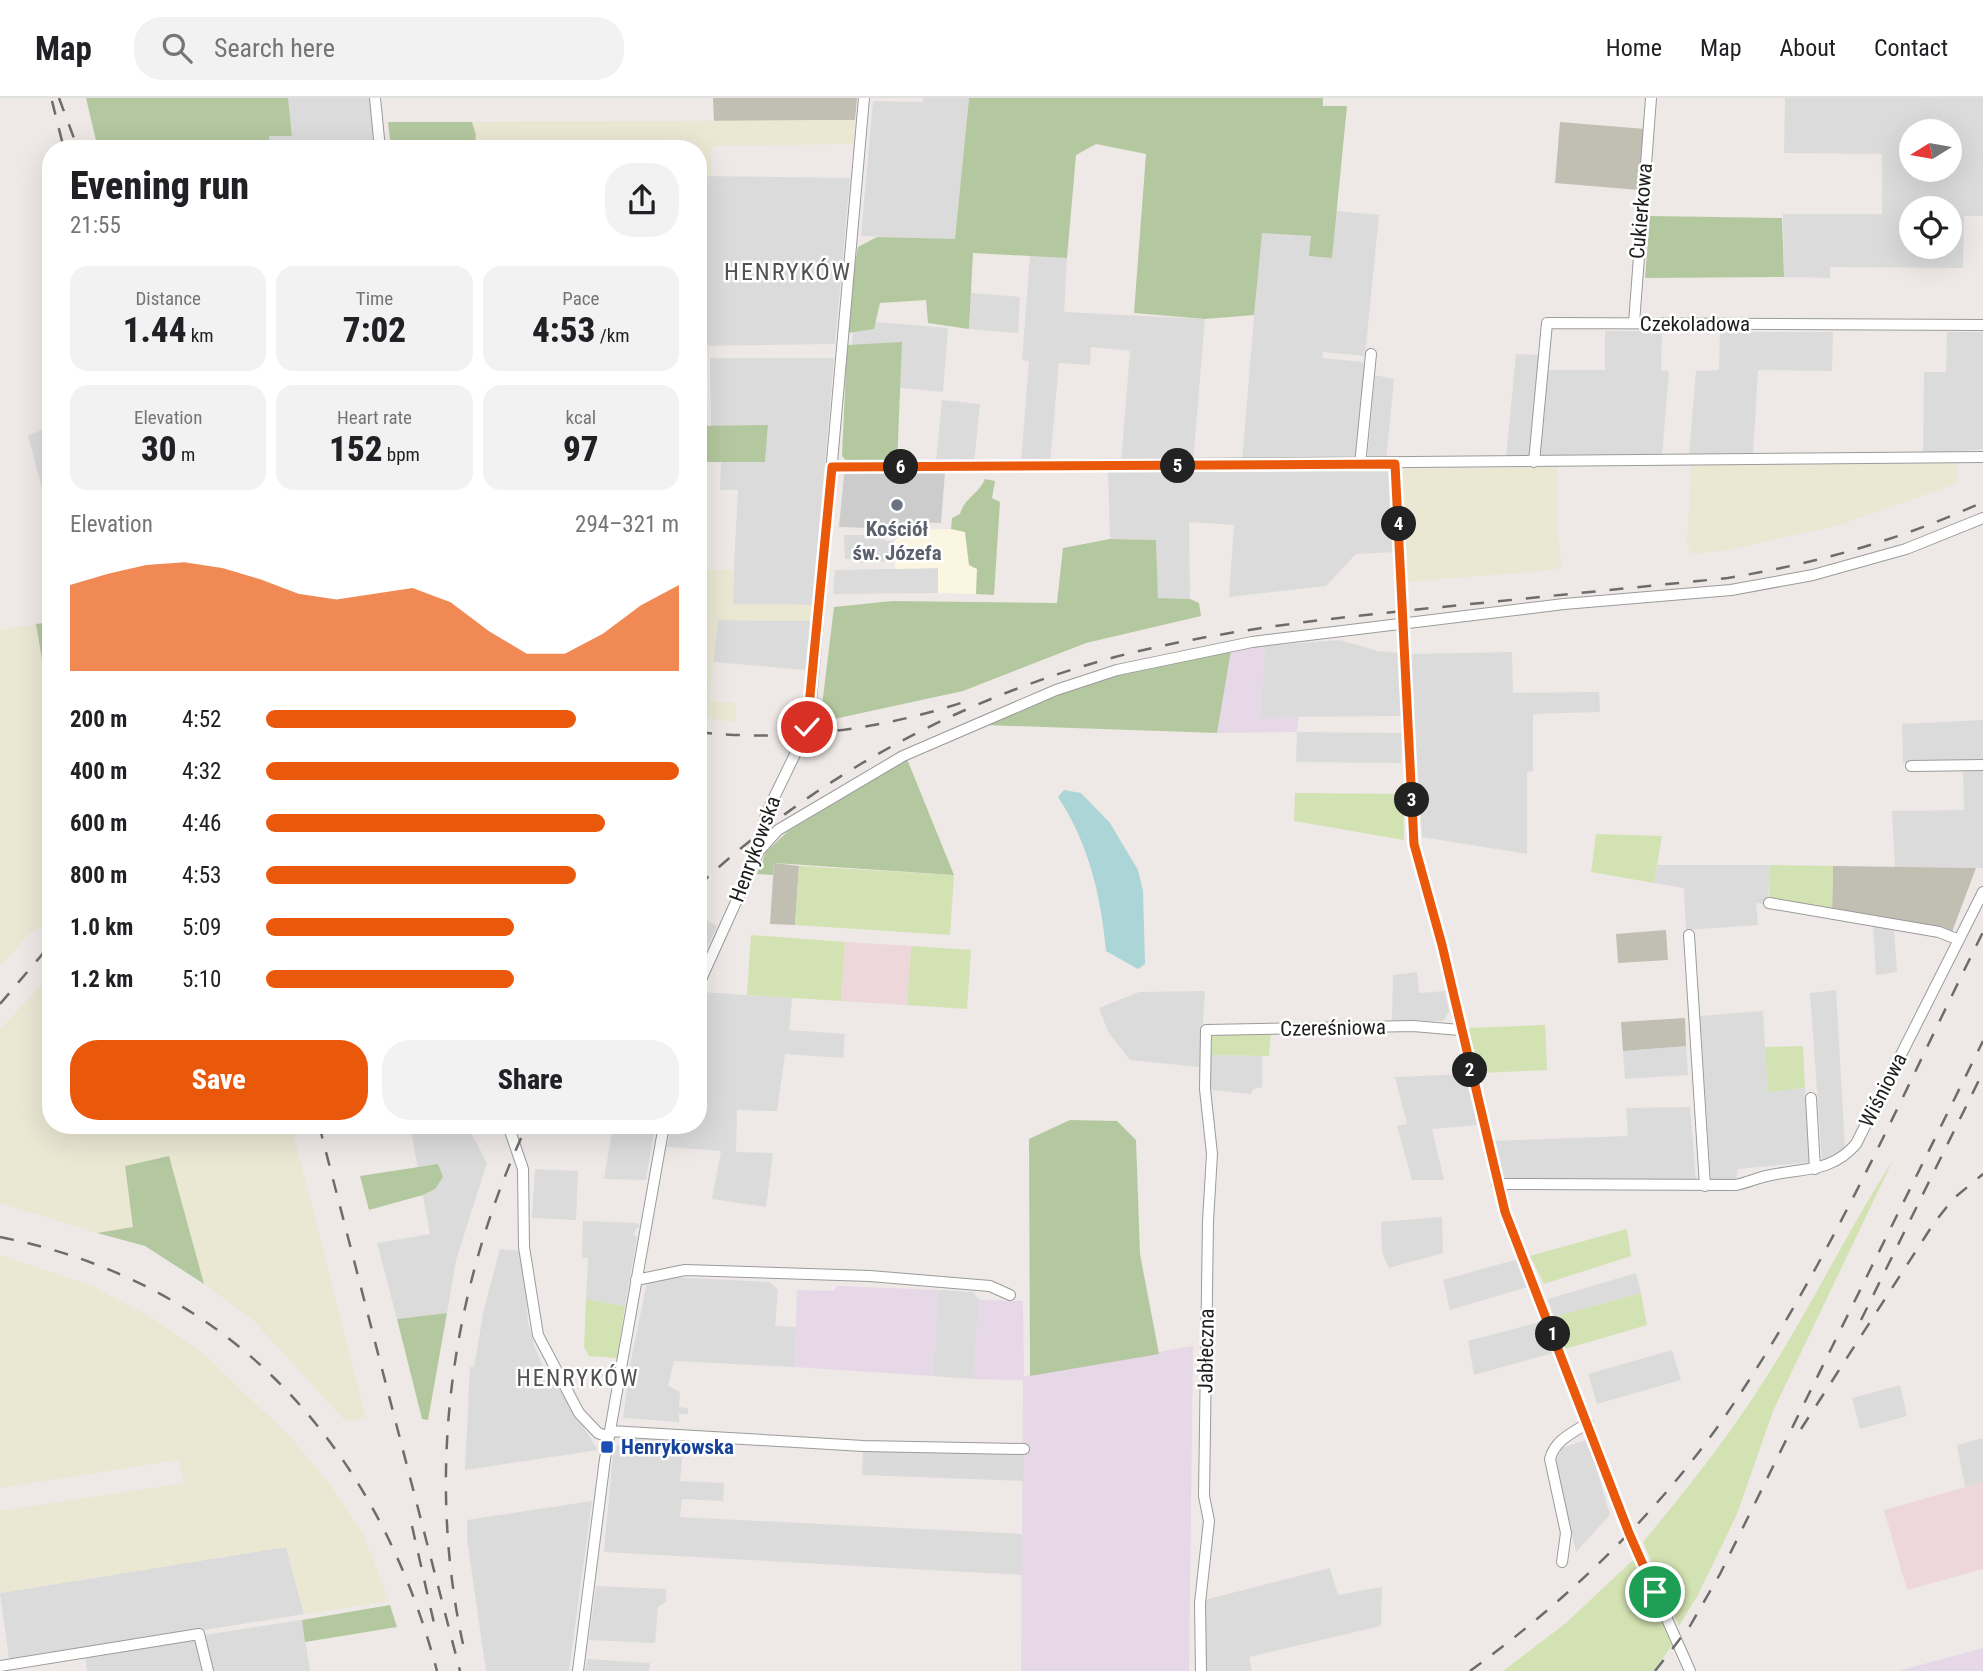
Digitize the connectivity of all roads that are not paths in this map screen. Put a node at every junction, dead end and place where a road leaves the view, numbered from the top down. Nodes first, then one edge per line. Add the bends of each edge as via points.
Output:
1 (375, 98) edge
2 (864, 98) edge
3 (1651, 98) edge
4 (379, 140) edge
5 (1634, 323) junction
6 (1983, 325) edge
7 (1371, 354) dead end
8 (1983, 457) edge
9 (1534, 462) junction
10 (1395, 464) junction
11 (1360, 465) junction
12 (832, 467) junction
13 (1983, 518) edge
14 (1404, 624) junction
15 (1983, 765) edge
16 (1911, 766) dead end
17 (758, 851) junction
18 (1983, 892) edge
19 (1769, 903) dead end
20 (1689, 934) dead end
21 (1959, 940) junction
22 (707, 966) edge
23 (1206, 1030) joint
24 (1460, 1030) junction
25 (1811, 1098) dead end
26 (511, 1134) edge
27 (662, 1134) edge
28 (1815, 1169) junction
29 (1497, 1184) junction
30 (1705, 1186) junction
31 (636, 1280) junction
32 (1010, 1295) dead end
33 (1588, 1423) junction
34 (610, 1434) junction
35 (1024, 1449) dead end
36 (1562, 1562) dead end
37 (0, 1665) edge
38 (208, 1671) edge
39 (578, 1671) edge
40 (1201, 1671) edge
41 (1690, 1671) edge

1 - 4 street
2 - 12 street, Henrykowska
3 - 5 street, Cukierkowa
5 - 6 street, Czekoladowa
5 - 9 street, Czekoladowa via 1546,323
7 - 11 street
8 - 9 street
9 - 10 street
10 - 11 street
10 - 14 street
11 - 12 street
12 - 17 street, Henrykowska via 810,712 766,814
13 - 14 street via 1906,549 1813,575 1731,590
14 - 17 street via 1252,642 1159,659 1056,690 903,756 778,830
14 - 24 street via 1414,844
15 - 16 street
17 - 22 street, Henrykowska
18 - 21 street, Wiśniowa
19 - 21 street via 1939,932
20 - 30 street
21 - 28 street, Wiśniowa via 1856,1144 1835,1163
23 - 24 street, Czereśniowa via 1413,1026
23 - 40 street, Jabłeczna via 1212,1179 1204,1496 1209,1521 1200,1603
24 - 29 street
25 - 28 street
26 - 34 street via 523,1169 525,1256 538,1335 579,1413 598,1433
27 - 31 street
28 - 30 street, Wiśniowa via 1735,1185
29 - 30 street, Wiśniowa
29 - 33 street
31 - 32 street via 685,1270 870,1276 990,1286
31 - 34 street
33 - 36 street via 1562,1439 1550,1459 1566,1533
33 - 41 street via 1629,1533
34 - 35 street
34 - 39 street
37 - 38 street via 200,1634

